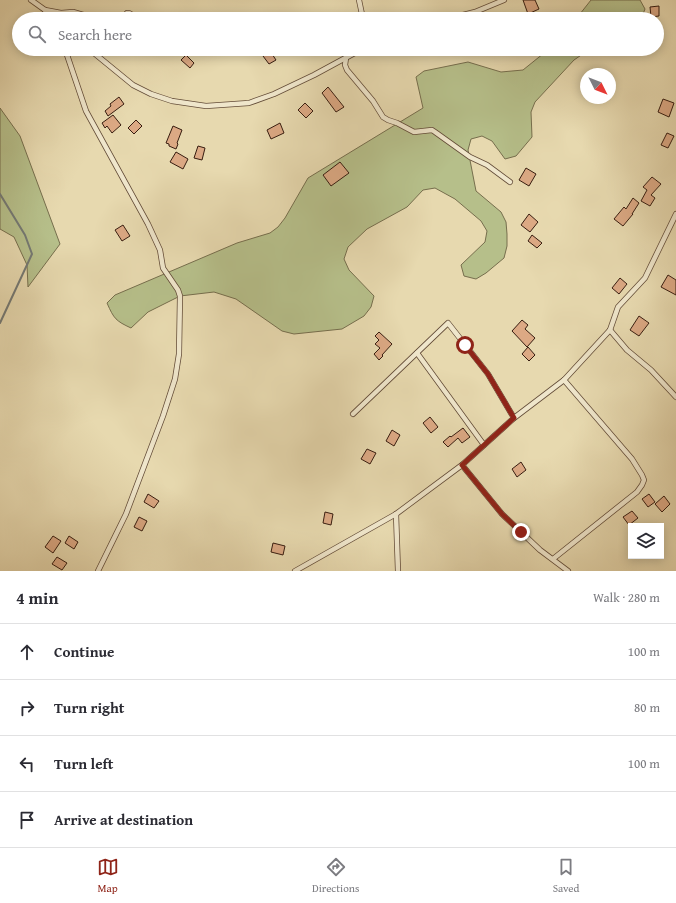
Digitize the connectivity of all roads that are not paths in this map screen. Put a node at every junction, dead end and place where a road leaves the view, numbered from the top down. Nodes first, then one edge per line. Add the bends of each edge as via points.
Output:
1 (30, 0) edge
2 (359, 0) edge
3 (504, 0) edge
4 (45, 10) joint
5 (56, 12) edge
6 (362, 12) edge
7 (475, 12) edge
8 (67, 56) edge
9 (98, 56) edge
10 (350, 56) edge
11 (346, 58) junction
12 (510, 182) dead end
13 (676, 214) edge
14 (610, 330) junction
15 (417, 353) junction
16 (564, 380) junction
17 (676, 397) edge
18 (353, 414) dead end
19 (514, 418) junction
20 (484, 445) junction
21 (462, 465) junction
22 (396, 514) junction
23 (553, 559) junction
24 (98, 571) edge
25 (295, 571) edge
26 (398, 571) edge
27 (568, 571) edge

1 - 4 street
2 - 6 street
3 - 7 street
4 - 5 street
8 - 24 street via 86,110 148,224 160,250 163,268 180,296 179,354 175,379 126,514
9 - 11 street via 133,85 151,94 172,101 206,106 250,103 274,94
10 - 11 street
11 - 12 street via 347,70 388,120 414,132 432,130
13 - 14 street via 645,278 618,307
14 - 16 street
14 - 17 street
15 - 18 street
15 - 19 street via 448,323 488,374
15 - 20 street
16 - 19 street
16 - 23 street via 632,459 644,480 637,492
19 - 20 street
20 - 21 street
21 - 22 street
21 - 23 street via 502,514
22 - 25 street
22 - 26 street
23 - 27 street

